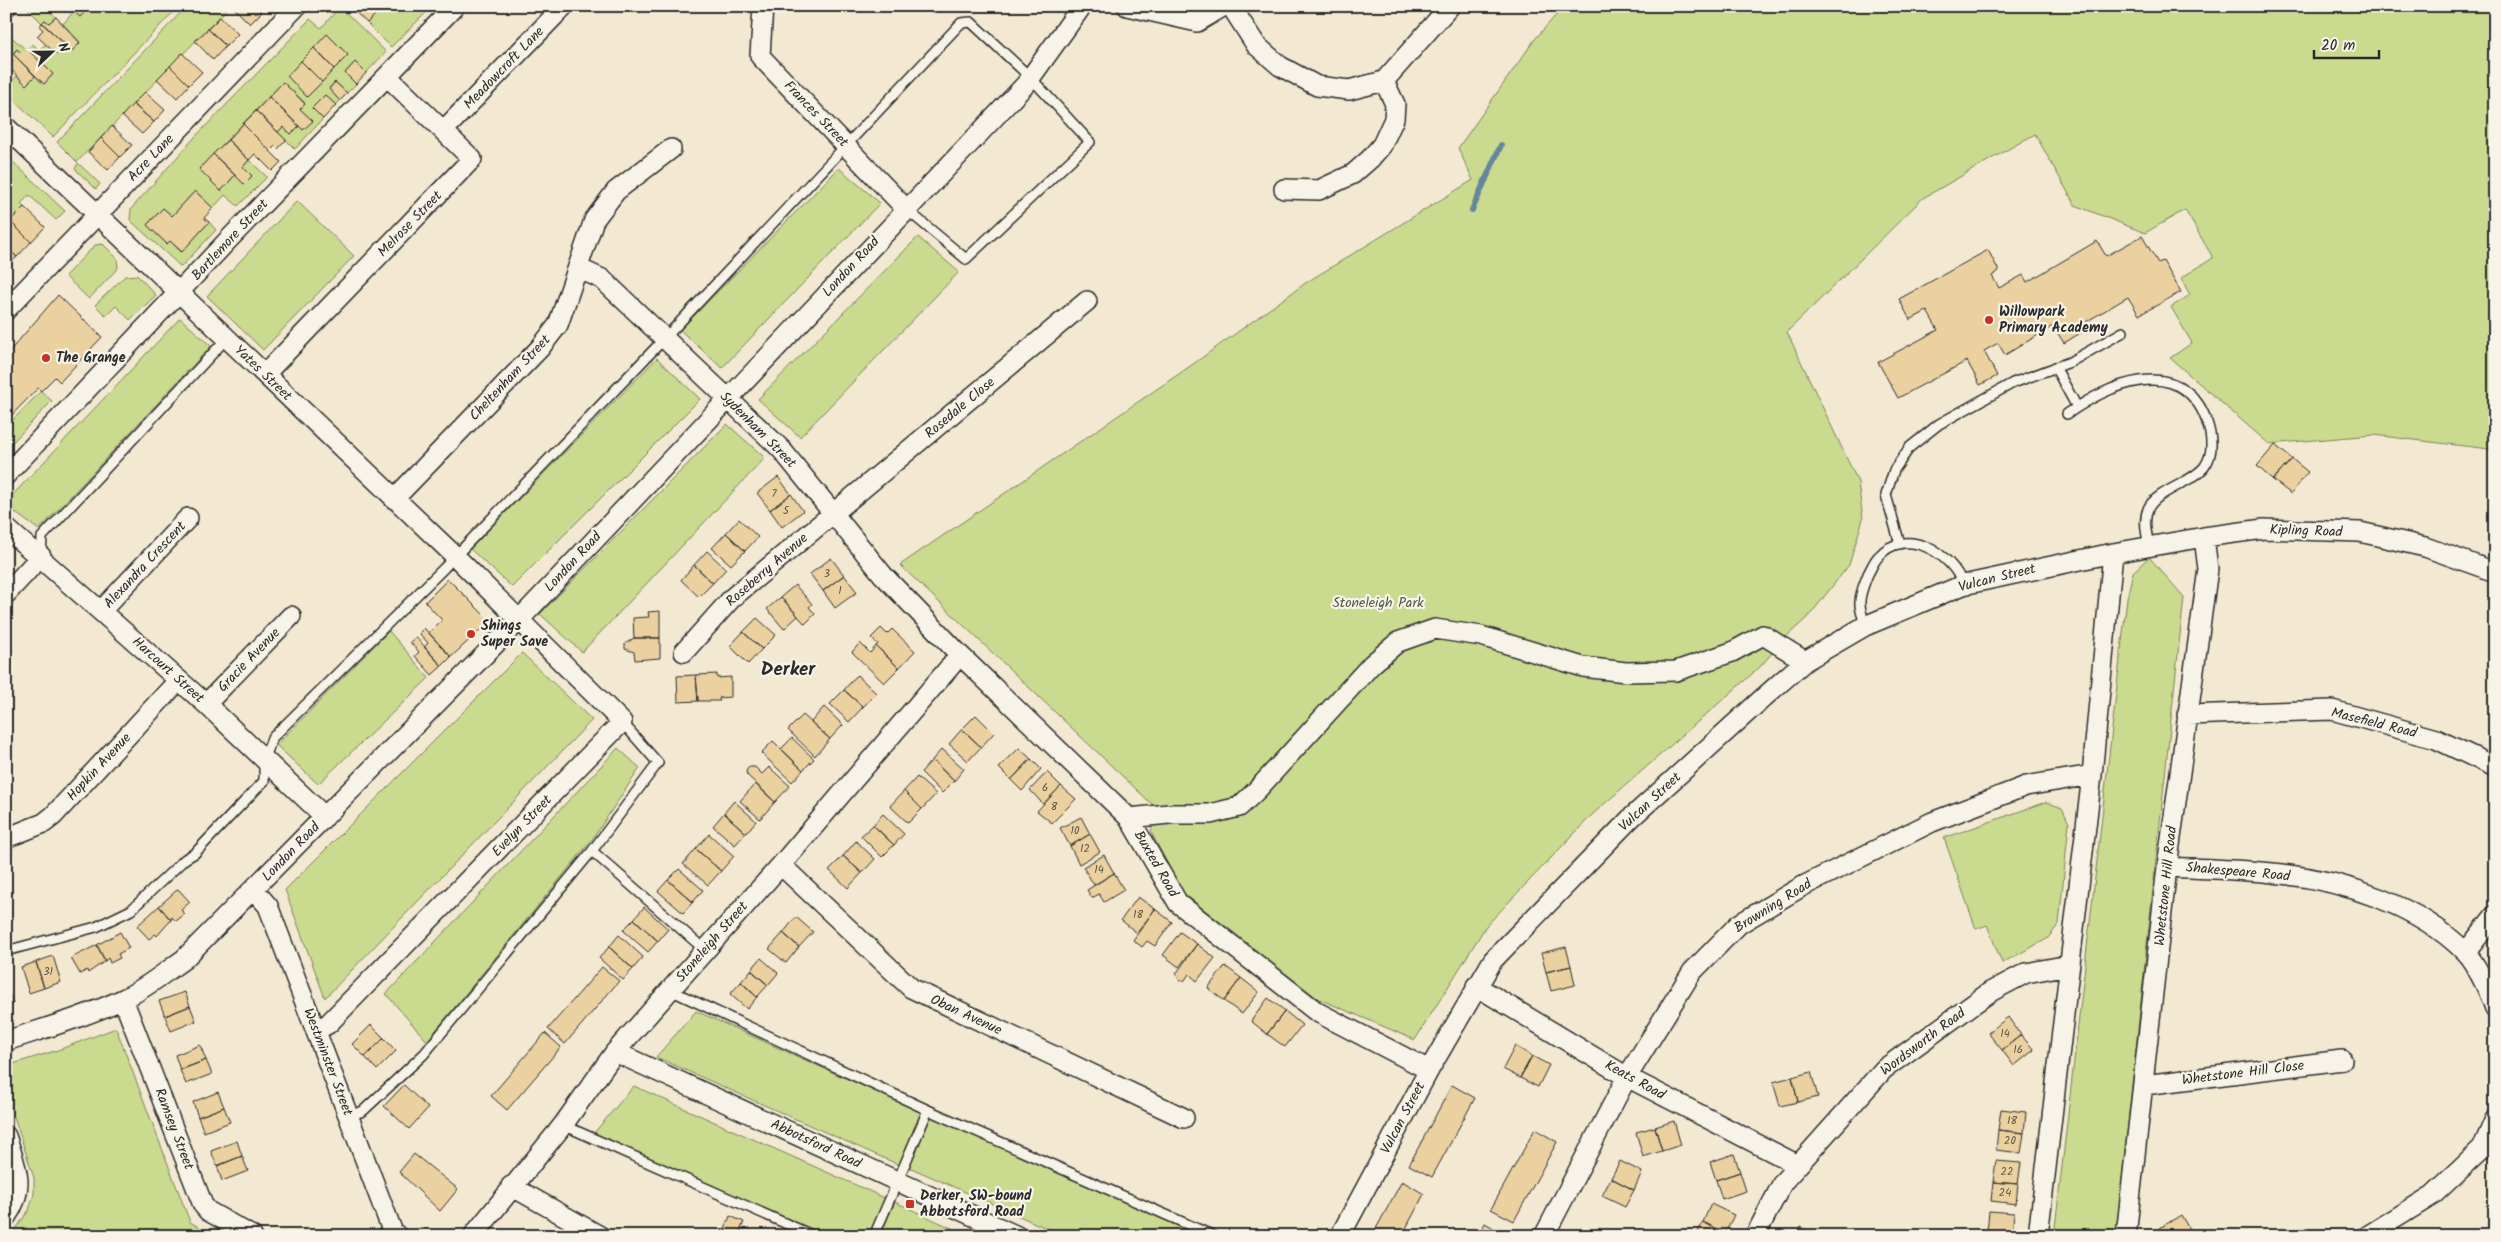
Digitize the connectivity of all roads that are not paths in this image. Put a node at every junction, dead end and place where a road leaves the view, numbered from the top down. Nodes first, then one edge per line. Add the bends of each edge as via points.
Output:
1 (297, 6) edge
2 (455, 6) edge
3 (564, 6) edge
4 (763, 6) edge
5 (1082, 6) edge
6 (1127, 6) edge
7 (1224, 6) edge
8 (1231, 6) edge
9 (1450, 6) edge
10 (387, 76) junction
11 (1031, 78) junction
12 (1384, 81) junction
13 (6, 128) edge
14 (444, 130) junction
15 (846, 146) junction
16 (671, 149) dead end
17 (1284, 188) dead end
18 (906, 209) junction
19 (97, 214) junction
20 (578, 268) junction
21 (180, 293) junction
22 (1087, 301) dead end
23 (6, 310) edge
24 (2123, 332) dead end
25 (226, 338) junction
26 (665, 338) junction
27 (2055, 368) junction
28 (265, 374) junction
29 (727, 398) junction
30 (2077, 407) junction
31 (2067, 414) dead end
32 (6, 475) edge
33 (394, 499) junction
34 (834, 514) junction
35 (188, 518) dead end
36 (6, 528) edge
37 (2204, 537) junction
38 (1900, 544) junction
39 (2149, 547) junction
40 (2113, 553) junction
41 (42, 556) junction
42 (455, 556) junction
43 (2495, 572) edge
44 (1963, 585) junction
45 (6, 594) edge
46 (101, 611) junction
47 (291, 616) dead end
48 (519, 620) junction
49 (1865, 626) junction
50 (684, 652) dead end
51 (960, 655) junction
52 (1805, 661) junction
53 (179, 680) junction
54 (206, 704) junction
55 (2187, 715) junction
56 (622, 722) junction
57 (264, 761) junction
58 (2495, 767) edge
59 (2092, 775) junction
60 (325, 817) junction
61 (1129, 818) junction
62 (6, 838) edge
63 (592, 851) junction
64 (781, 865) junction
65 (2167, 867) junction
66 (254, 890) junction
67 (2495, 915) edge
68 (705, 950) junction
69 (6, 951) edge
70 (2466, 952) junction
71 (2069, 965) junction
72 (1476, 986) junction
73 (670, 990) junction
74 (123, 999) junction
75 (2495, 1009) edge
76 (317, 1030) junction
77 (6, 1041) edge
78 (615, 1052) junction
79 (2342, 1060) dead end
80 (1429, 1070) junction
81 (1627, 1077) junction
82 (2144, 1085) junction
83 (928, 1110) junction
84 (349, 1116) junction
85 (1184, 1118) dead end
86 (2495, 1119) edge
87 (563, 1125) junction
88 (6, 1136) edge
89 (1798, 1165) junction
90 (898, 1182) junction
91 (511, 1186) junction
92 (6, 1218) edge
93 (390, 1234) edge
94 (252, 1236) edge
95 (473, 1236) edge
96 (600, 1236) edge
97 (814, 1236) edge
98 (874, 1236) edge
99 (1017, 1236) edge
100 (1214, 1236) edge
101 (1340, 1236) edge
102 (1544, 1236) edge
103 (1755, 1236) edge
104 (2038, 1236) edge
105 (2126, 1236) edge
106 (2367, 1236) edge

1 - 19 street, Acre Lane
2 - 10 street, Bartlemore Street
3 - 14 street, Meadowcroft Lane
4 - 15 street, Frances Street via 760,56
5 - 11 street, London Road
6 - 7 street via 1197,22
8 - 12 street via 1256,45 1280,66 1317,86 1349,90
9 - 12 street
10 - 14 street, Melrose Street
10 - 21 street, Bartlemore Street
11 - 15 lane via 971,22 964,21
11 - 18 street, London Road
11 - 18 lane via 1090,142 966,259
12 - 17 street via 1395,104 1394,119 1382,145 1370,159 1353,174 1319,190
13 - 19 street, Yates Street
14 - 28 street, Melrose Street via 472,160
15 - 18 street, Frances Street
15 - 26 lane
16 - 20 street, Cheltenham Street via 616,191 594,220
18 - 29 street, London Road
19 - 21 street, Yates Street
19 - 23 street, Acre Lane
20 - 26 street, Sydenham Street via 602,279
20 - 33 street, Cheltenham Street via 558,325 540,348
21 - 25 street, Yates Street
21 - 32 street, Bartlemore Street
22 - 34 street, Rosedale Close
24 - 27 lane
25 - 28 street, Yates Street
25 - 41 lane via 42,537
26 - 29 street, Sydenham Street
26 - 42 lane
27 - 30 lane
27 - 38 lane via 2013,383 1939,424 1910,448 1894,470 1886,495
28 - 33 street, Yates Street
29 - 34 street, Sydenham Street via 781,450
29 - 48 street, London Road
30 - 31 lane
30 - 39 lane via 2106,390 2141,381 2172,382 2192,394 2206,416 2213,446 2205,466 2148,508 2145,520
33 - 42 street, Yates Street
34 - 50 street, Roseberry Avenue via 732,598
34 - 51 street, Sydenham Street via 883,575
35 - 46 street, Alexandra Crescent
36 - 41 street, Harcourt Street
37 - 39 street, Kipling Road
37 - 43 street, Kipling Road via 2264,530 2360,532 2424,546
37 - 55 street, Whetstone Hill Road via 2208,569
38 - 44 lane via 1919,542 1949,560
38 - 49 lane via 1878,557 1866,579 1860,603
39 - 40 street, Kipling Road
40 - 44 street, Vulcan Street
40 - 59 street
41 - 45 street
41 - 46 street, Harcourt Street
42 - 48 street, Yates Street
42 - 57 lane via 272,738
44 - 49 street, Vulcan Street
46 - 53 street, Harcourt Street
47 - 54 street, Gracie Avenue
48 - 56 street
48 - 60 street, London Road
49 - 52 street, Vulcan Street
51 - 61 street, Buxted Road
51 - 64 street, Stoneleigh Street
52 - 61 street via 1763,635 1732,652 1676,670 1626,672 1583,667 1481,636 1435,629 1398,642 1372,664 1238,807 1210,814
52 - 72 street, Vulcan Street via 1631,818 1493,960
53 - 54 street, Harcourt Street
53 - 62 street, Hopkin Avenue via 53,816
54 - 57 street, Harcourt Street
55 - 58 street, Masefield Road via 2332,710 2436,739
55 - 65 street, Whetstone Hill Road
56 - 63 lane via 658,763
56 - 76 street, Evelyn Street via 328,1024
57 - 60 street, Harcourt Street
57 - 69 lane via 264,781 195,853 131,910 96,927
59 - 71 street
59 - 81 street, Browning Road via 2026,786 1932,822 1801,887 1739,924 1692,972
60 - 66 street, London Road
61 - 80 street, Buxted Road via 1178,903 1316,1012
63 - 68 lane
63 - 84 lane via 424,1054 363,1111
64 - 68 street, Stoneleigh Street
64 - 85 street, Oban Avenue via 911,988
65 - 70 street, Shakespeare Road via 2283,874 2366,892 2426,921
65 - 82 street, Whetstone Hill Road
66 - 74 street, London Road via 184,959
66 - 76 street, Westminster Street via 268,906
67 - 70 street
68 - 73 street, Stoneleigh Street
70 - 75 street, Shakespeare Road
71 - 89 street, Wordsworth Road via 2026,973 1990,992 1884,1069
71 - 104 street
72 - 80 street, Vulcan Street
72 - 81 street, Keats Road
73 - 78 street, Stoneleigh Street
73 - 83 lane
74 - 77 street, London Road
74 - 94 street, Ramsey Street via 203,1205
76 - 84 street, Westminster Street
78 - 87 street, Stoneleigh Street
78 - 90 street, Abbotsford Road
79 - 82 street, Whetstone Hill Close
80 - 101 street, Vulcan Street
81 - 89 street, Keats Road
81 - 102 street, Browning Road
82 - 105 street, Whetstone Hill Road
83 - 90 lane
83 - 100 lane
84 - 93 street, Westminster Street
86 - 106 street via 2482,1149 2440,1189
87 - 91 street, Stoneleigh Street
87 - 97 lane
88 - 92 street via 20,1182 18,1197
89 - 103 street, Wordsworth Road via 1783,1182
90 - 98 lane
90 - 99 street, Abbotsford Road
91 - 95 street, Stoneleigh Street
91 - 96 street

